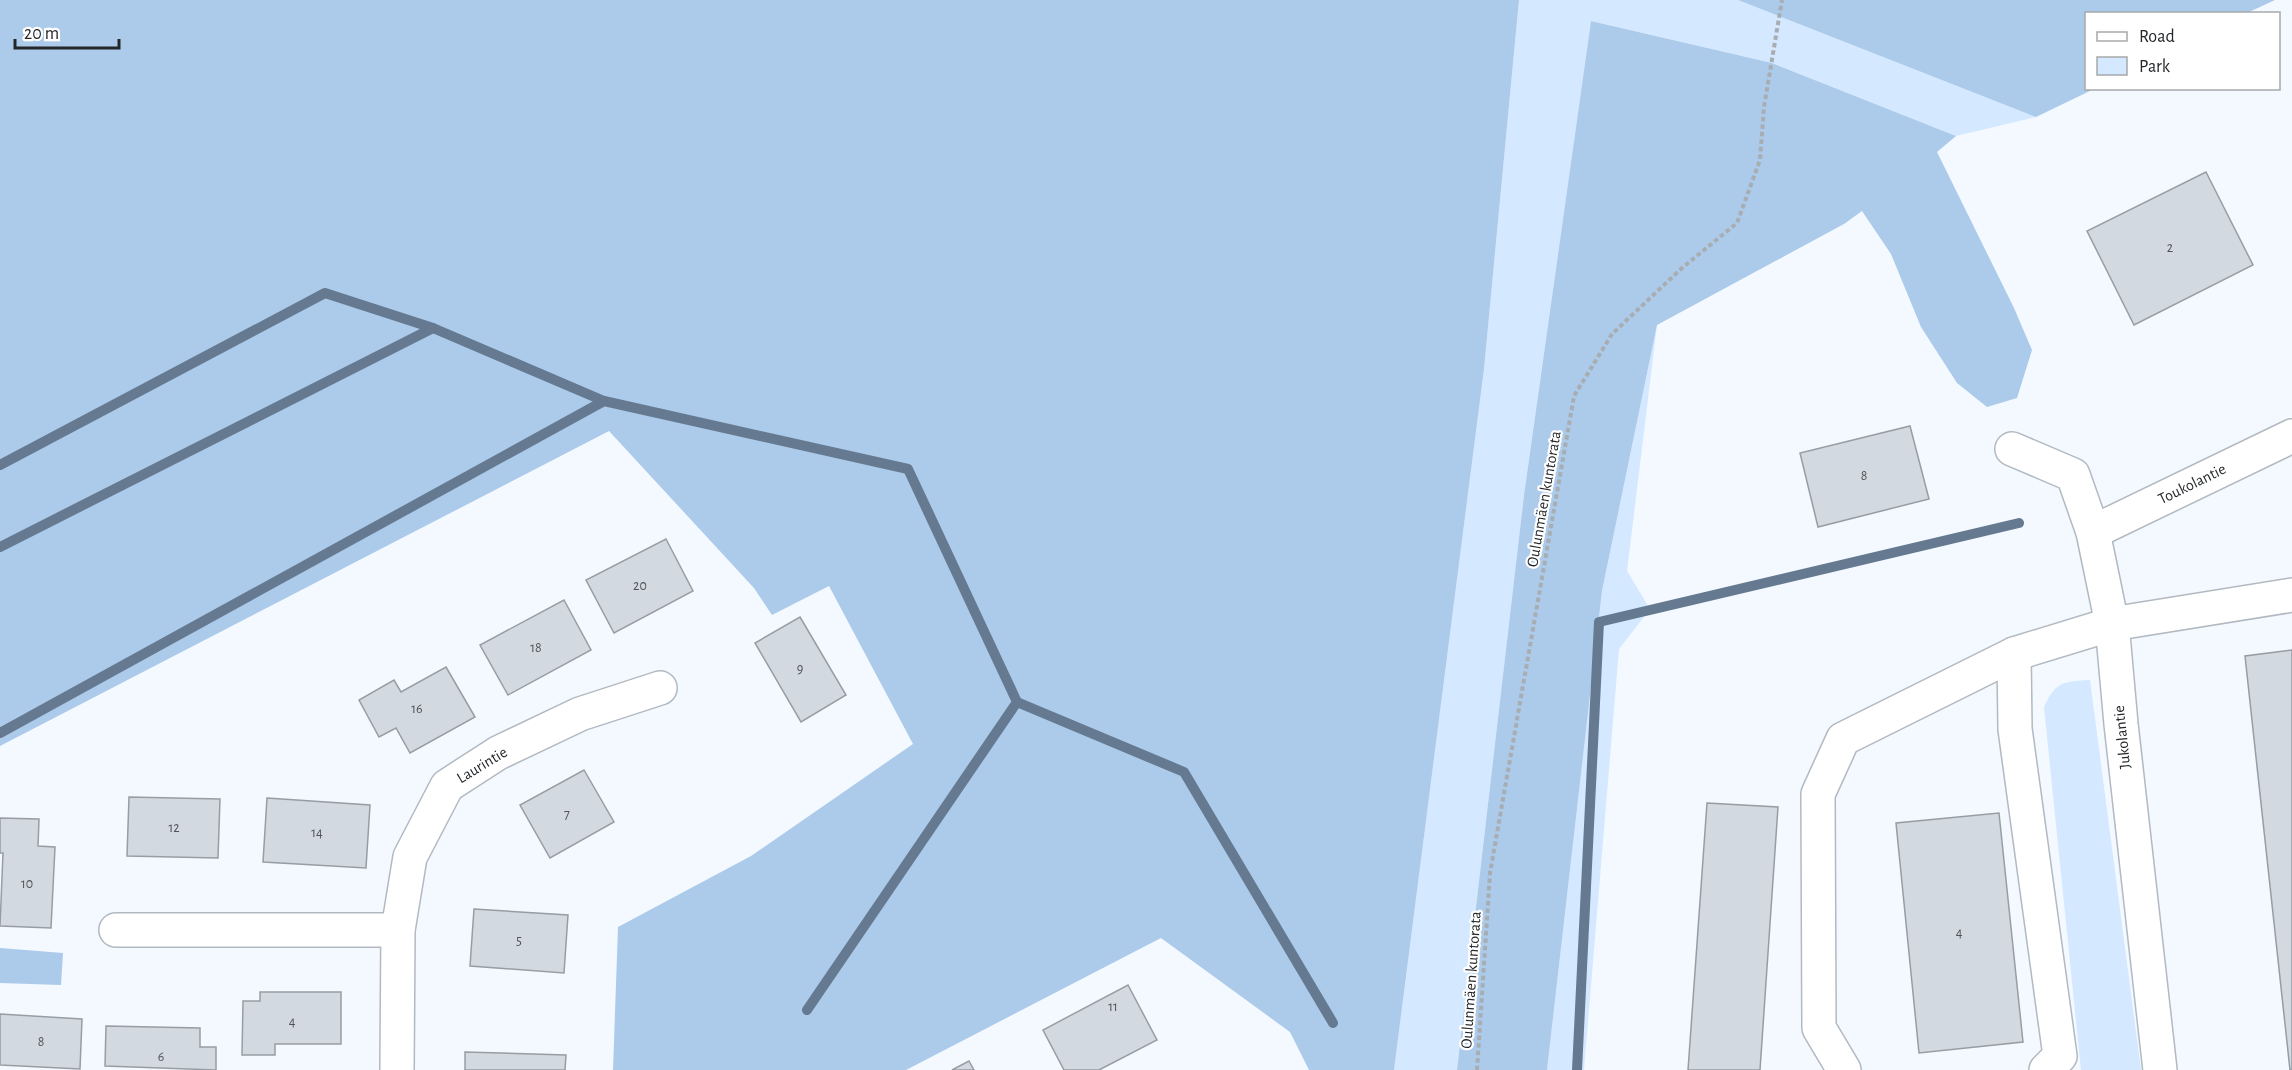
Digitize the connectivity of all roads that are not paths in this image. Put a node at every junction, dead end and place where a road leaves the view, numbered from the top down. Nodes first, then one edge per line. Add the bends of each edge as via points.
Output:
1 (2292, 436) edge
2 (2012, 449) dead end
3 (2092, 532) junction
4 (2292, 595) edge
5 (2112, 624) junction
6 (2014, 654) junction
7 (660, 688) dead end
8 (116, 930) dead end
9 (399, 930) junction
10 (397, 1070) edge
11 (1844, 1070) edge
12 (2046, 1070) edge
13 (2160, 1070) edge

1 - 3 street, Toukolantie
2 - 3 street, Jukolantie via 2073,475
3 - 5 street, Jukolantie
4 - 5 street
5 - 6 street
5 - 13 street, Jukolantie
6 - 11 street via 1843,739 1818,794 1819,1028
6 - 12 street via 2015,729 2060,1056
7 - 9 street, Laurintie via 580,714 498,753 447,786 410,857
8 - 9 street
9 - 10 street, Laurintie

